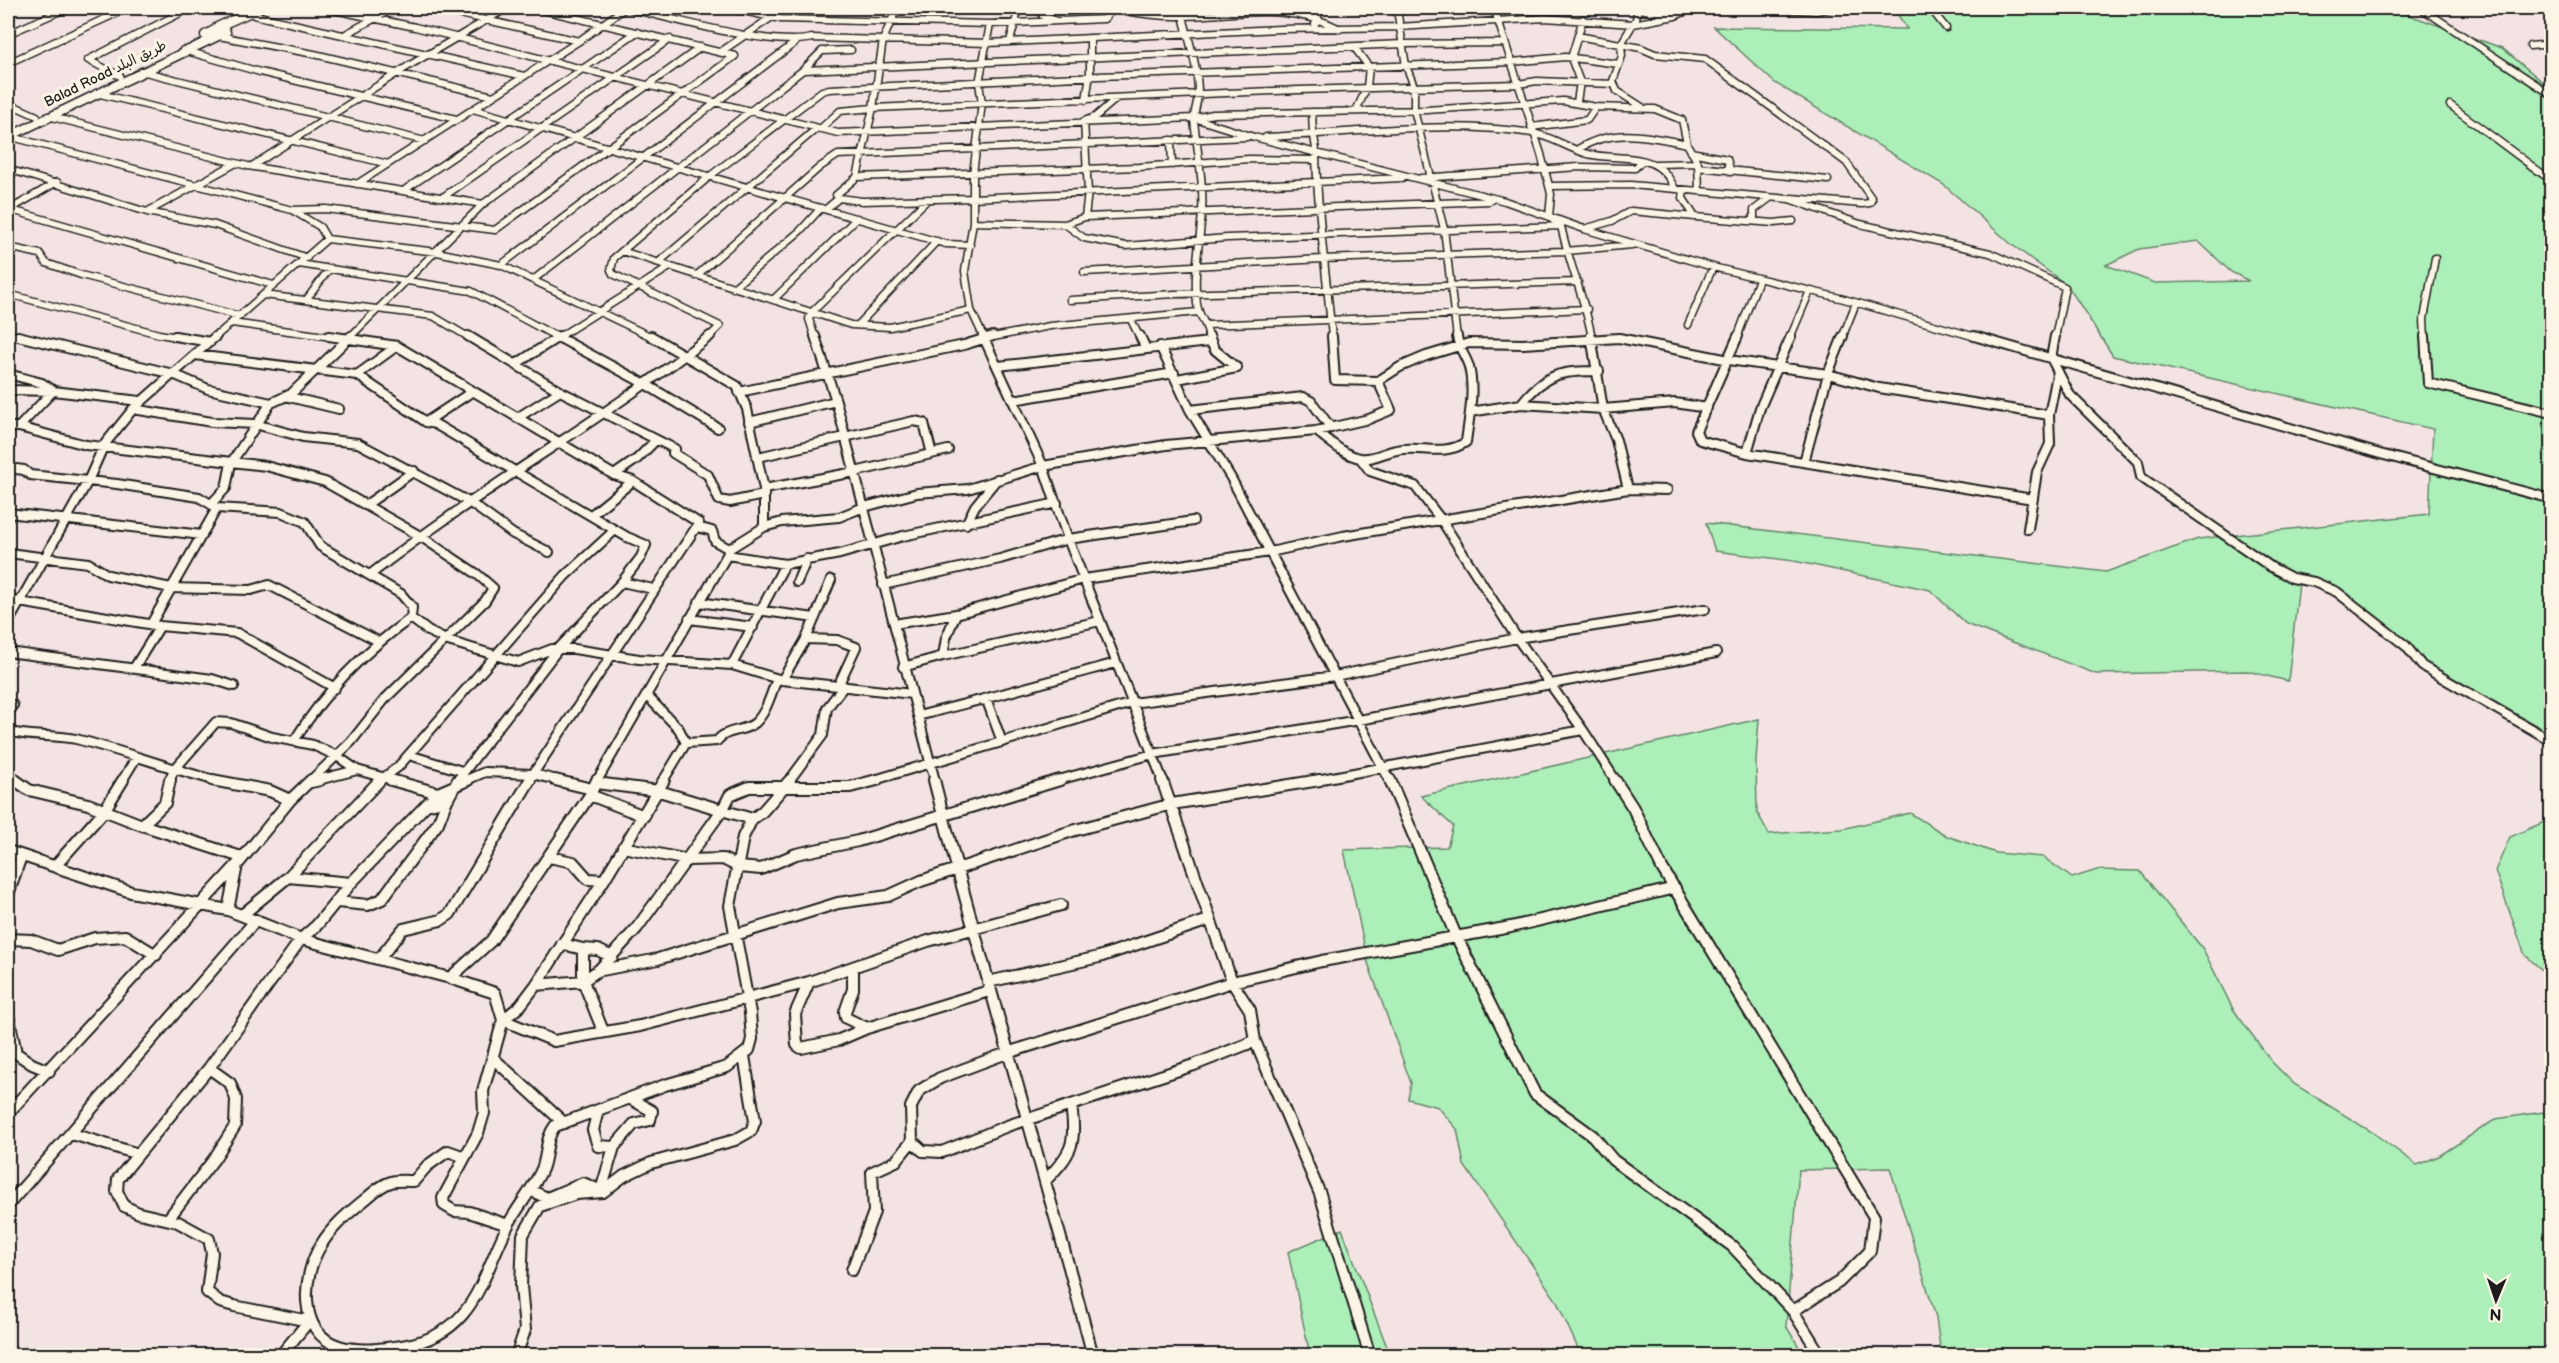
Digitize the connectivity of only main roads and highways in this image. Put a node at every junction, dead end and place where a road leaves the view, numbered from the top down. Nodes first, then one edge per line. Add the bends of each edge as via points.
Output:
1 (260, 8) edge
2 (269, 8) edge
3 (222, 34) junction
4 (8, 130) edge
5 (8, 136) edge

1 - 3 highway, Balad Road طريق البلد
2 - 3 highway, Balad Road طريق البلد
3 - 4 highway, Balad Road طريق البلد via 206,32
3 - 5 highway, Balad Road طريق البلد

